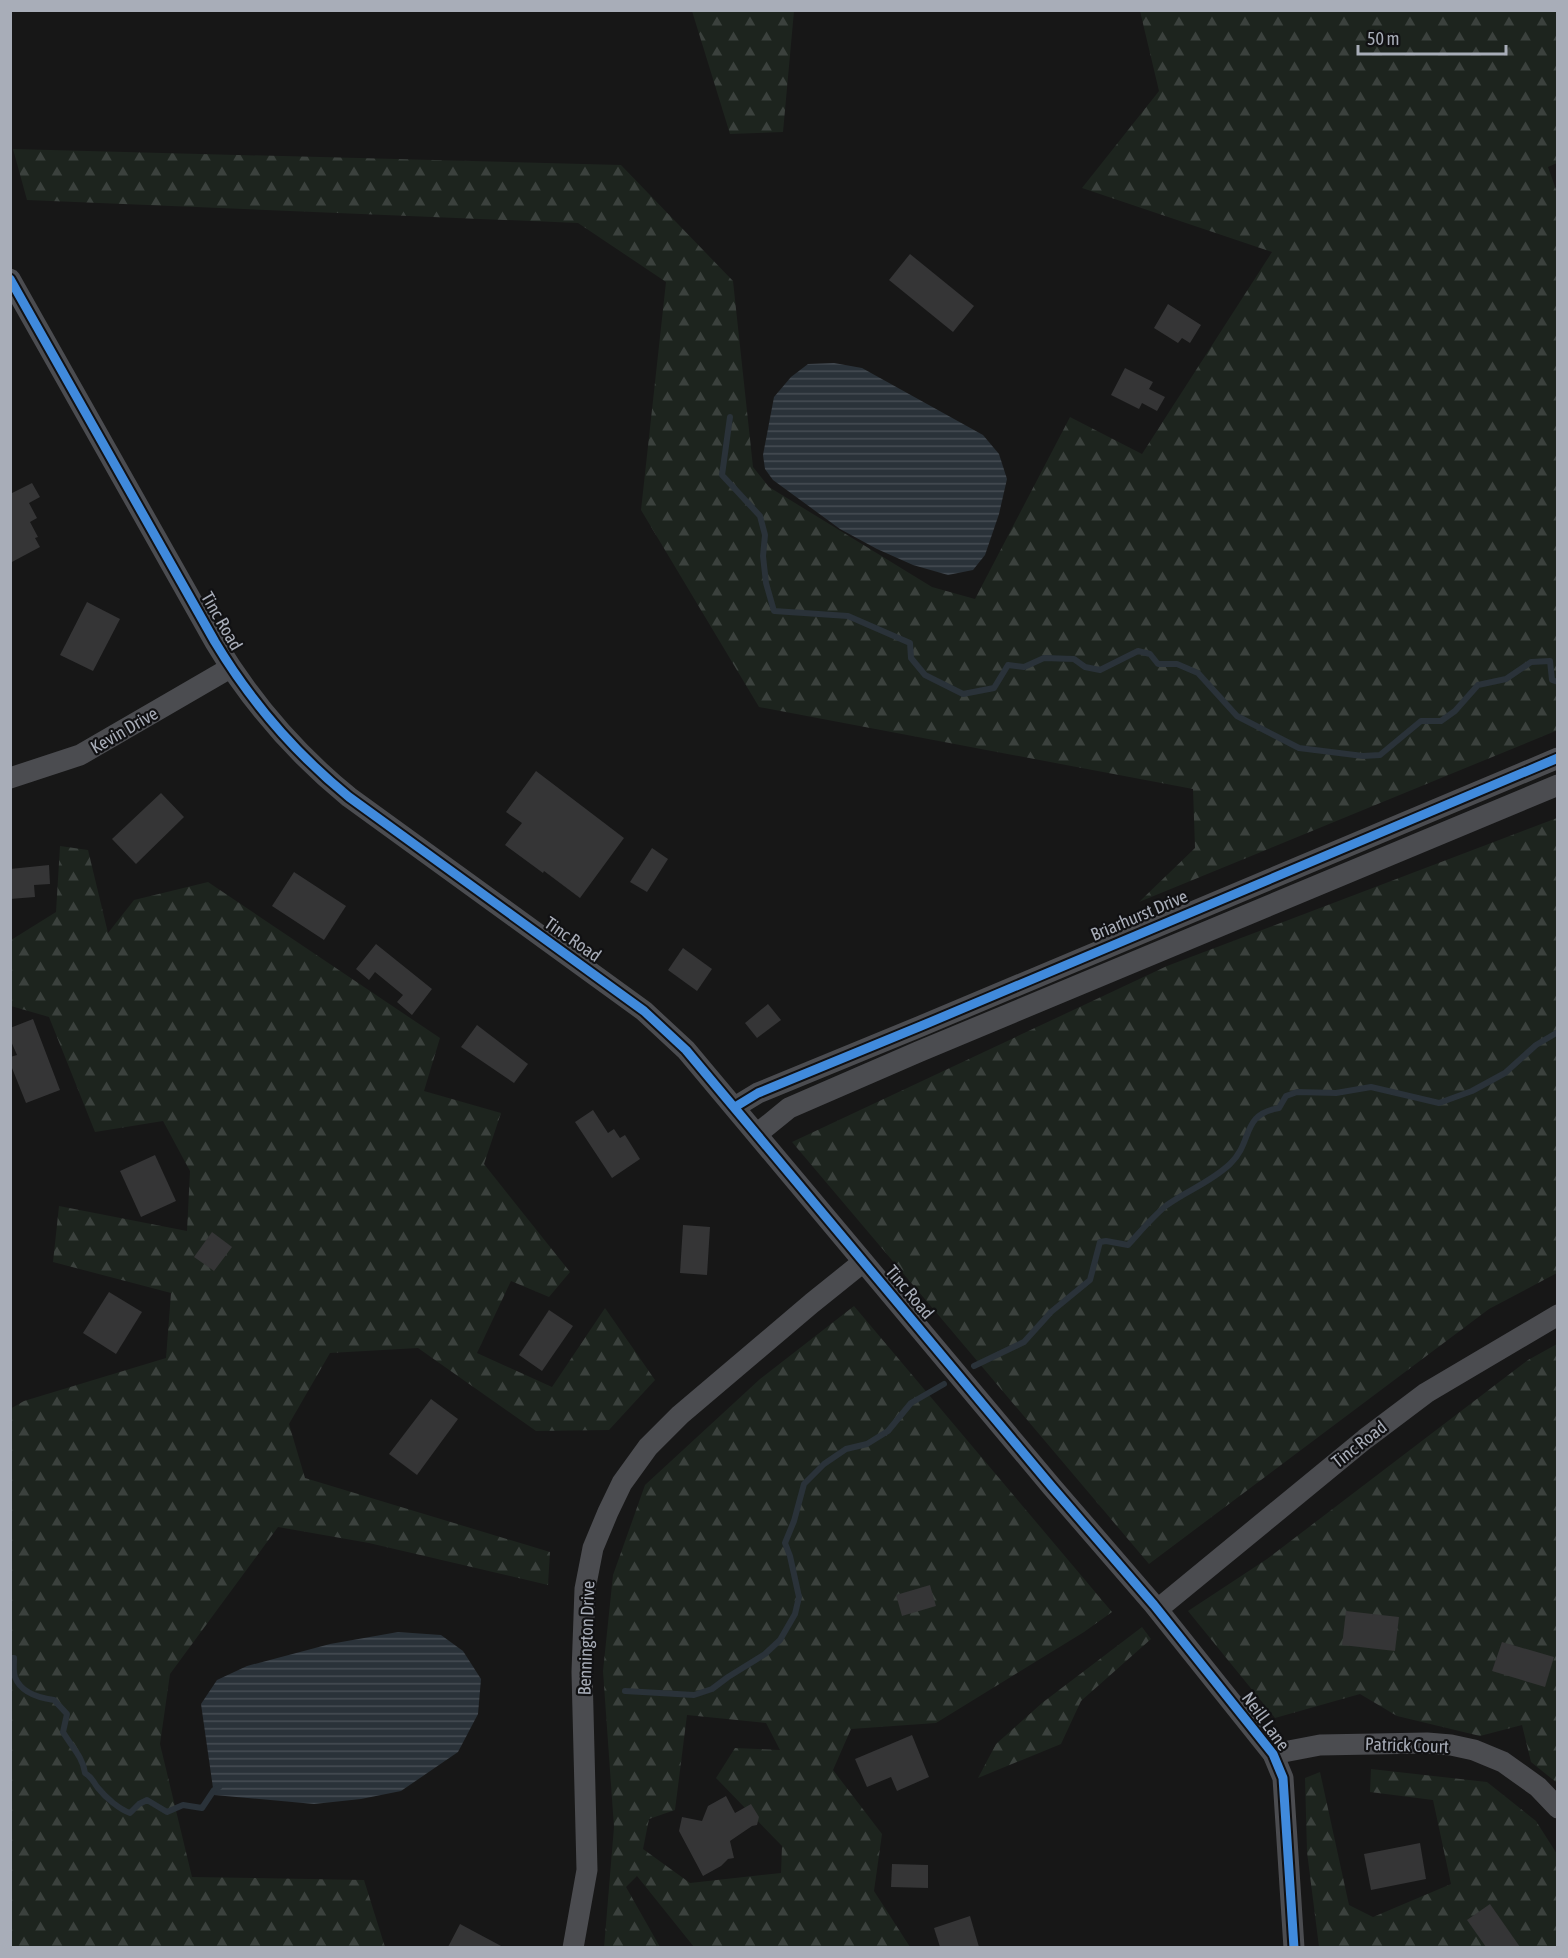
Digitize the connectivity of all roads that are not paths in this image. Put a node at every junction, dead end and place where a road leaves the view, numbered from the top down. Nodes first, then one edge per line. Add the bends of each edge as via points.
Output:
1 (10, 279) edge
2 (230, 668) junction
3 (1557, 758) edge
4 (10, 778) edge
5 (1557, 785) edge
6 (735, 1107) junction
7 (757, 1134) junction
8 (863, 1262) junction
9 (1557, 1315) edge
10 (1158, 1609) junction
11 (1273, 1754) junction
12 (1557, 1808) edge
13 (573, 1947) edge
14 (1294, 1947) edge

1 - 2 street, Tinc Road
2 - 4 street, Kevin Drive via 80,755
2 - 6 street, Tinc Road via 282,735 330,782 644,1011 686,1050
3 - 6 street, Briarhurst Drive via 758,1093
5 - 7 street via 811,1098 789,1108
6 - 7 street, Tinc Road
7 - 8 street, Tinc Road
8 - 10 street, Tinc Road
8 - 13 street, Bennington Drive via 680,1415 648,1447 622,1483 604,1521 593,1548 585,1589 582,1672 587,1870
9 - 10 street, Tinc Road via 1426,1393 1365,1438
10 - 11 street, Neill Lane
11 - 12 street, Patrick Court via 1320,1744 1450,1745 1503,1762 1538,1787
11 - 14 street, Neill Lane via 1283,1778

